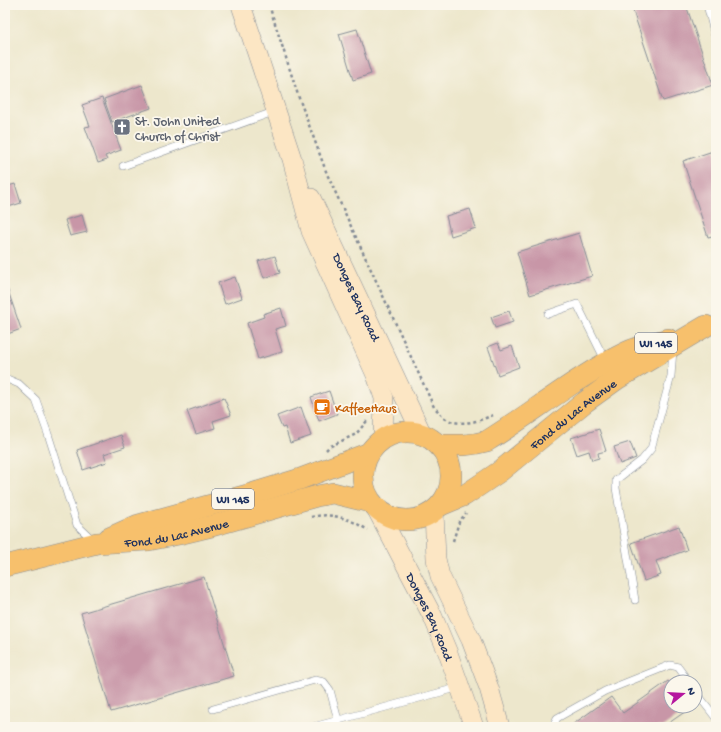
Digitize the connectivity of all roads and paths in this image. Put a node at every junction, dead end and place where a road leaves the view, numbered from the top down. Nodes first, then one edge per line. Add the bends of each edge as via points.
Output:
1 (240, 5) edge
2 (269, 5) edge
3 (707, 5) edge
4 (716, 40) edge
5 (276, 111) junction
6 (292, 159) junction
7 (123, 166) dead end
8 (548, 314) dead end
9 (711, 324) edge
10 (673, 346) junction
11 (607, 364) junction
12 (5, 378) edge
13 (494, 415) dead end
14 (368, 420) dead end
15 (383, 438) junction
16 (430, 440) junction
17 (329, 447) dead end
18 (369, 453) junction
19 (374, 506) junction
20 (438, 508) junction
21 (467, 512) dead end
22 (308, 518) dead end
23 (372, 532) dead end
24 (97, 543) junction
25 (452, 547) dead end
26 (5, 566) edge
27 (635, 600) dead end
28 (683, 674) edge
29 (460, 687) junction
30 (703, 701) edge
31 (213, 708) dead end
32 (716, 718) edge
33 (338, 720) junction
34 (313, 727) edge
35 (474, 727) edge
36 (500, 727) edge
37 (554, 727) edge

1 - 5 street, Donges Bay Road
2 - 13 path via 327,174 434,408 446,419 458,422 480,421
3 - 4 lane
5 - 6 street, Donges Bay Road
5 - 7 lane
6 - 15 street, Donges Bay Road via 311,231 384,398
6 - 16 street, Donges Bay Road
8 - 11 lane via 577,304
9 - 10 main road, Fond du Lac Avenue / WI 145
9 - 11 main road, Fond du Lac Avenue / WI 145 via 628,352
10 - 20 main road, Fond du Lac Avenue / WI 145 via 617,379 585,402 499,472 465,495
10 - 27 lane via 671,376 651,449 642,460 616,480
11 - 16 main road, Fond du Lac Avenue / WI 145 via 487,441 463,446
12 - 24 lane via 19,384 36,400 77,525
14 - 17 path via 356,434
15 - 16 main road, WI 145 via 392,434 413,432
15 - 18 main road, WI 145
16 - 20 main road via 448,460 451,479 447,497
18 - 19 main road via 362,473 366,493
18 - 24 main road, Fond du Lac Avenue / WI 145 via 292,482 138,525
19 - 20 main road, WI 145 via 386,516 406,521 425,517
19 - 24 main road, Fond du Lac Avenue / WI 145 via 333,493 179,534 149,540
19 - 29 street, Donges Bay Road via 433,617
20 - 36 street, Donges Bay Road via 436,559 440,576 471,640
21 - 25 path via 459,522
22 - 23 path via 339,516
24 - 26 main road, Fond du Lac Avenue / WI 145
28 - 37 lane via 678,667 670,665 605,690 557,718
29 - 33 lane
29 - 35 street, Donges Bay Road
30 - 32 lane
31 - 33 lane via 315,680 324,682 330,690
33 - 34 lane

